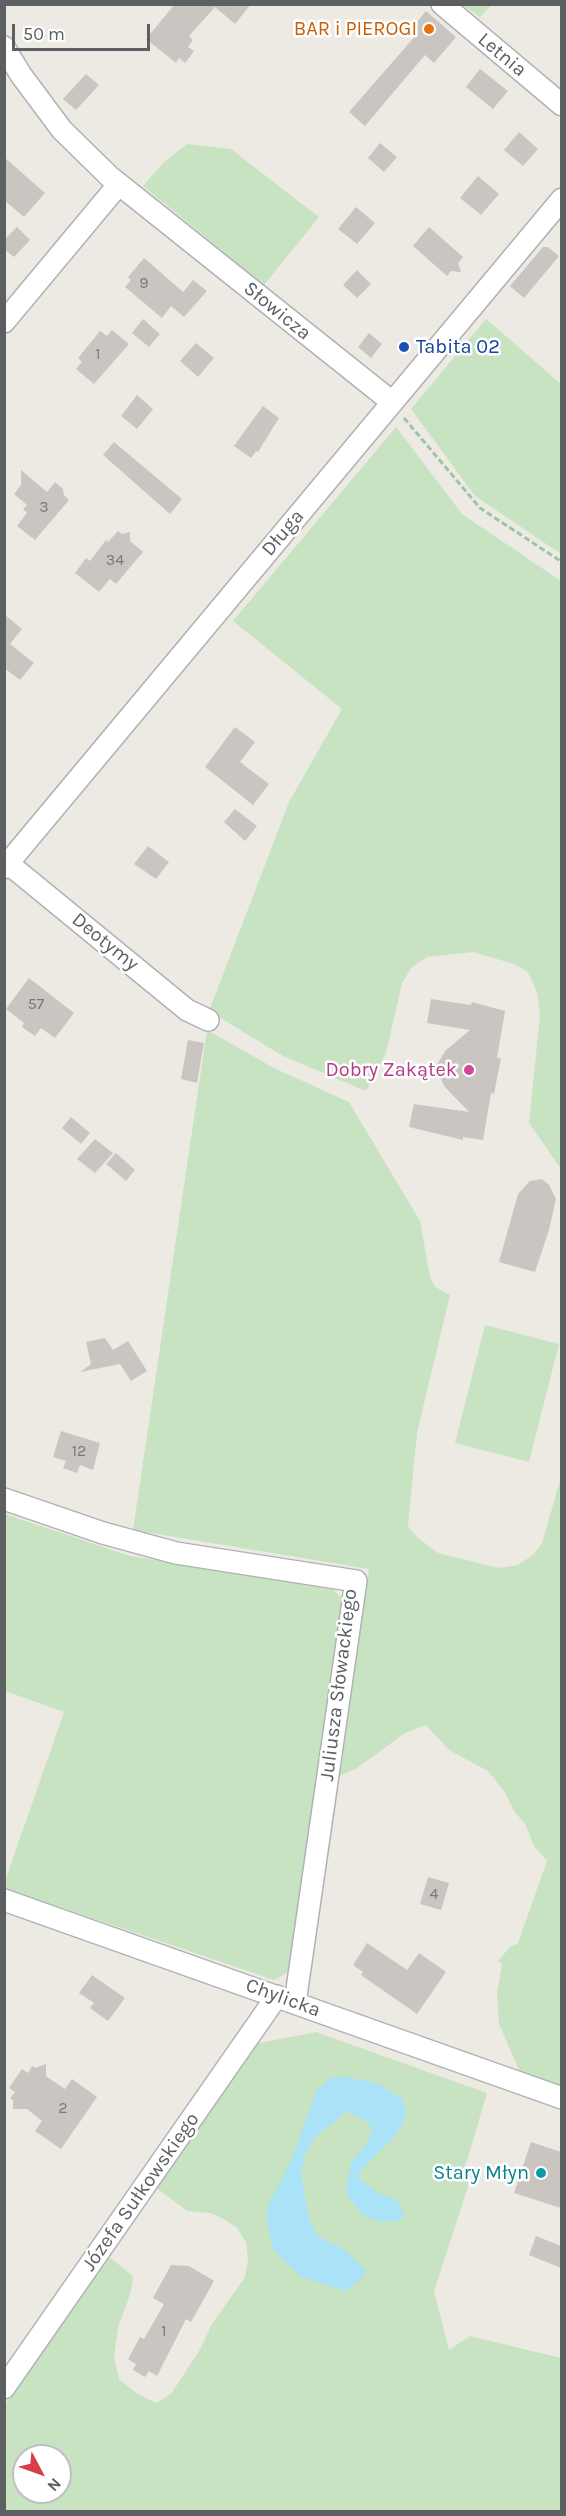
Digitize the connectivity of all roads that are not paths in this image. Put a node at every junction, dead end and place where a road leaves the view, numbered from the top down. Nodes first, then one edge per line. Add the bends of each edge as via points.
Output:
1 (442, 4) edge
2 (4, 47) edge
3 (561, 105) edge
4 (119, 184) junction
5 (561, 199) edge
6 (4, 322) edge
7 (392, 402) junction
8 (6, 864) edge
9 (208, 1020) dead end
10 (4, 1499) edge
11 (4, 1900) edge
12 (286, 1999) junction
13 (561, 2098) edge
14 (4, 2388) edge

1 - 3 street, Letnia
2 - 4 street, Słowicza via 62,130
4 - 6 street
4 - 7 street, Słowicza
5 - 7 street, Długa
7 - 8 street, Długa
8 - 9 street, Deotymy via 188,1010
10 - 12 street, Juliusza Słowackiego via 177,1553 356,1581
11 - 12 street, Chylicka
12 - 13 street, Chylicka
12 - 14 street, Józefa Sułkowskiego

